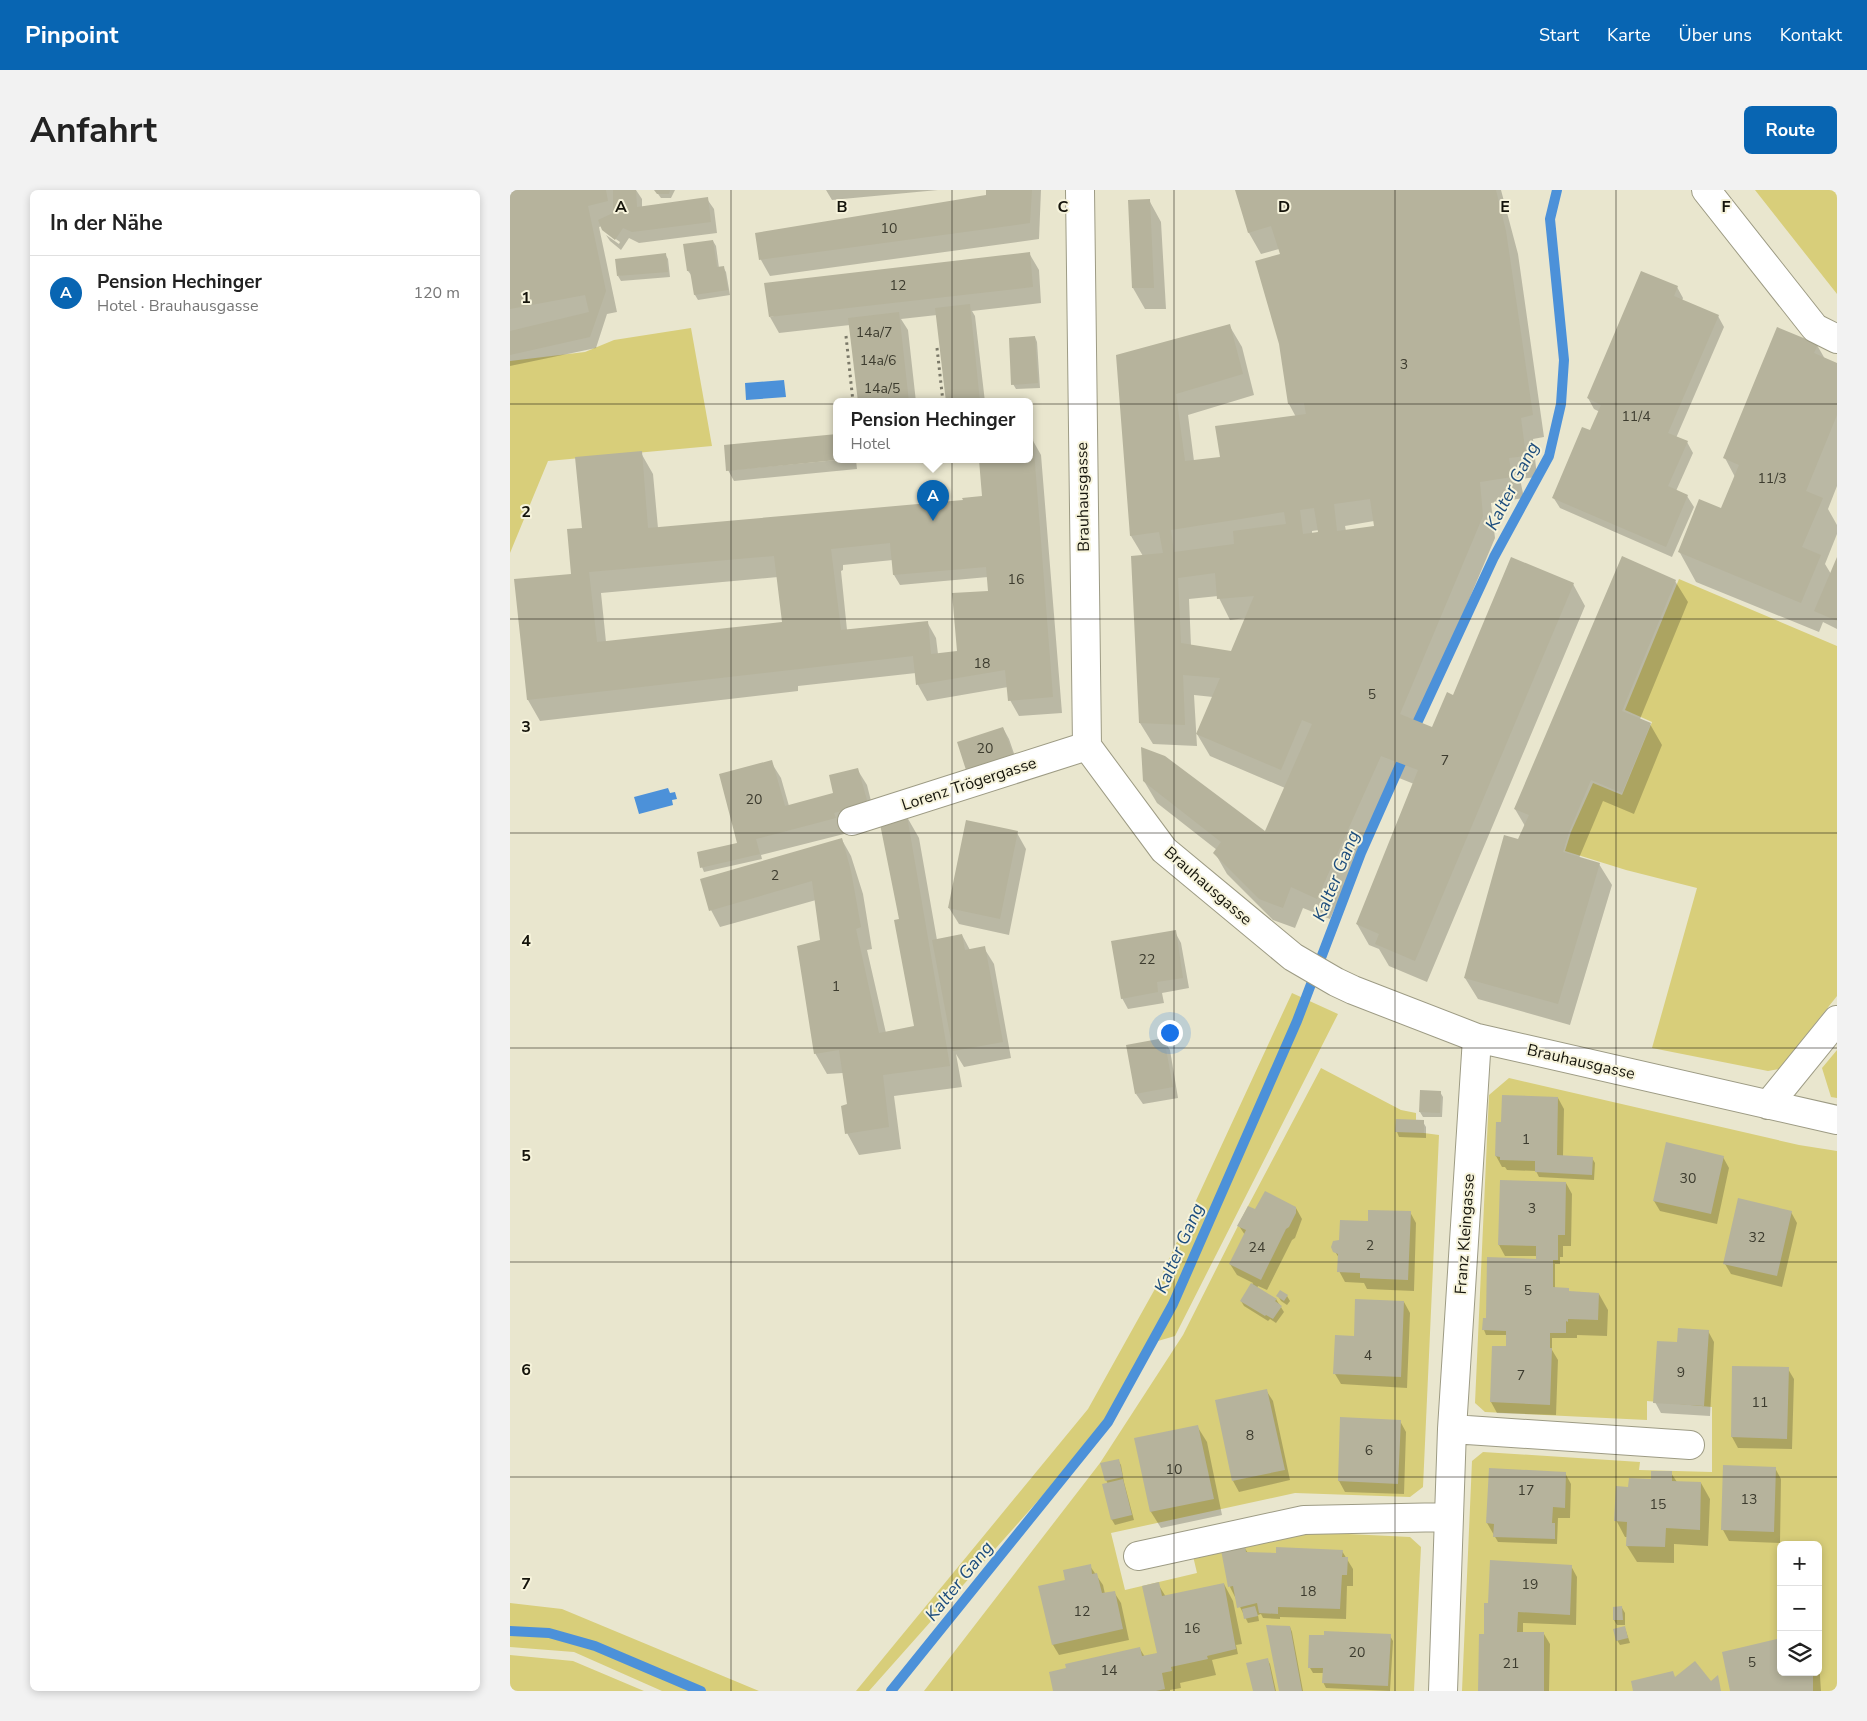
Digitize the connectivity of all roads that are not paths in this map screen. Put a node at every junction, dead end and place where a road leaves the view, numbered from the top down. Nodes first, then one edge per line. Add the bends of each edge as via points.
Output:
1 (1080, 190) edge
2 (1706, 190) edge
3 (1837, 339) edge
4 (1087, 746) junction
5 (852, 821) dead end
6 (1837, 1020) edge
7 (1477, 1038) junction
8 (1768, 1105) junction
9 (1837, 1120) edge
10 (1452, 1429) junction
11 (1690, 1445) dead end
12 (1449, 1517) junction
13 (1138, 1556) dead end
14 (1443, 1691) edge

1 - 4 street, Brauhausgasse
2 - 3 street via 1815,328
4 - 5 street, Lorenz Trögergasse
4 - 7 street, Brauhausgasse via 1164,850 1294,957 1336,982
6 - 8 street
7 - 8 street, Brauhausgasse
7 - 10 street, Franz Kleingasse
8 - 9 street, Brauhausgasse
10 - 11 street
10 - 12 street, Franz Kleingasse
12 - 13 street via 1304,1520
12 - 14 street, Franz Kleingasse

